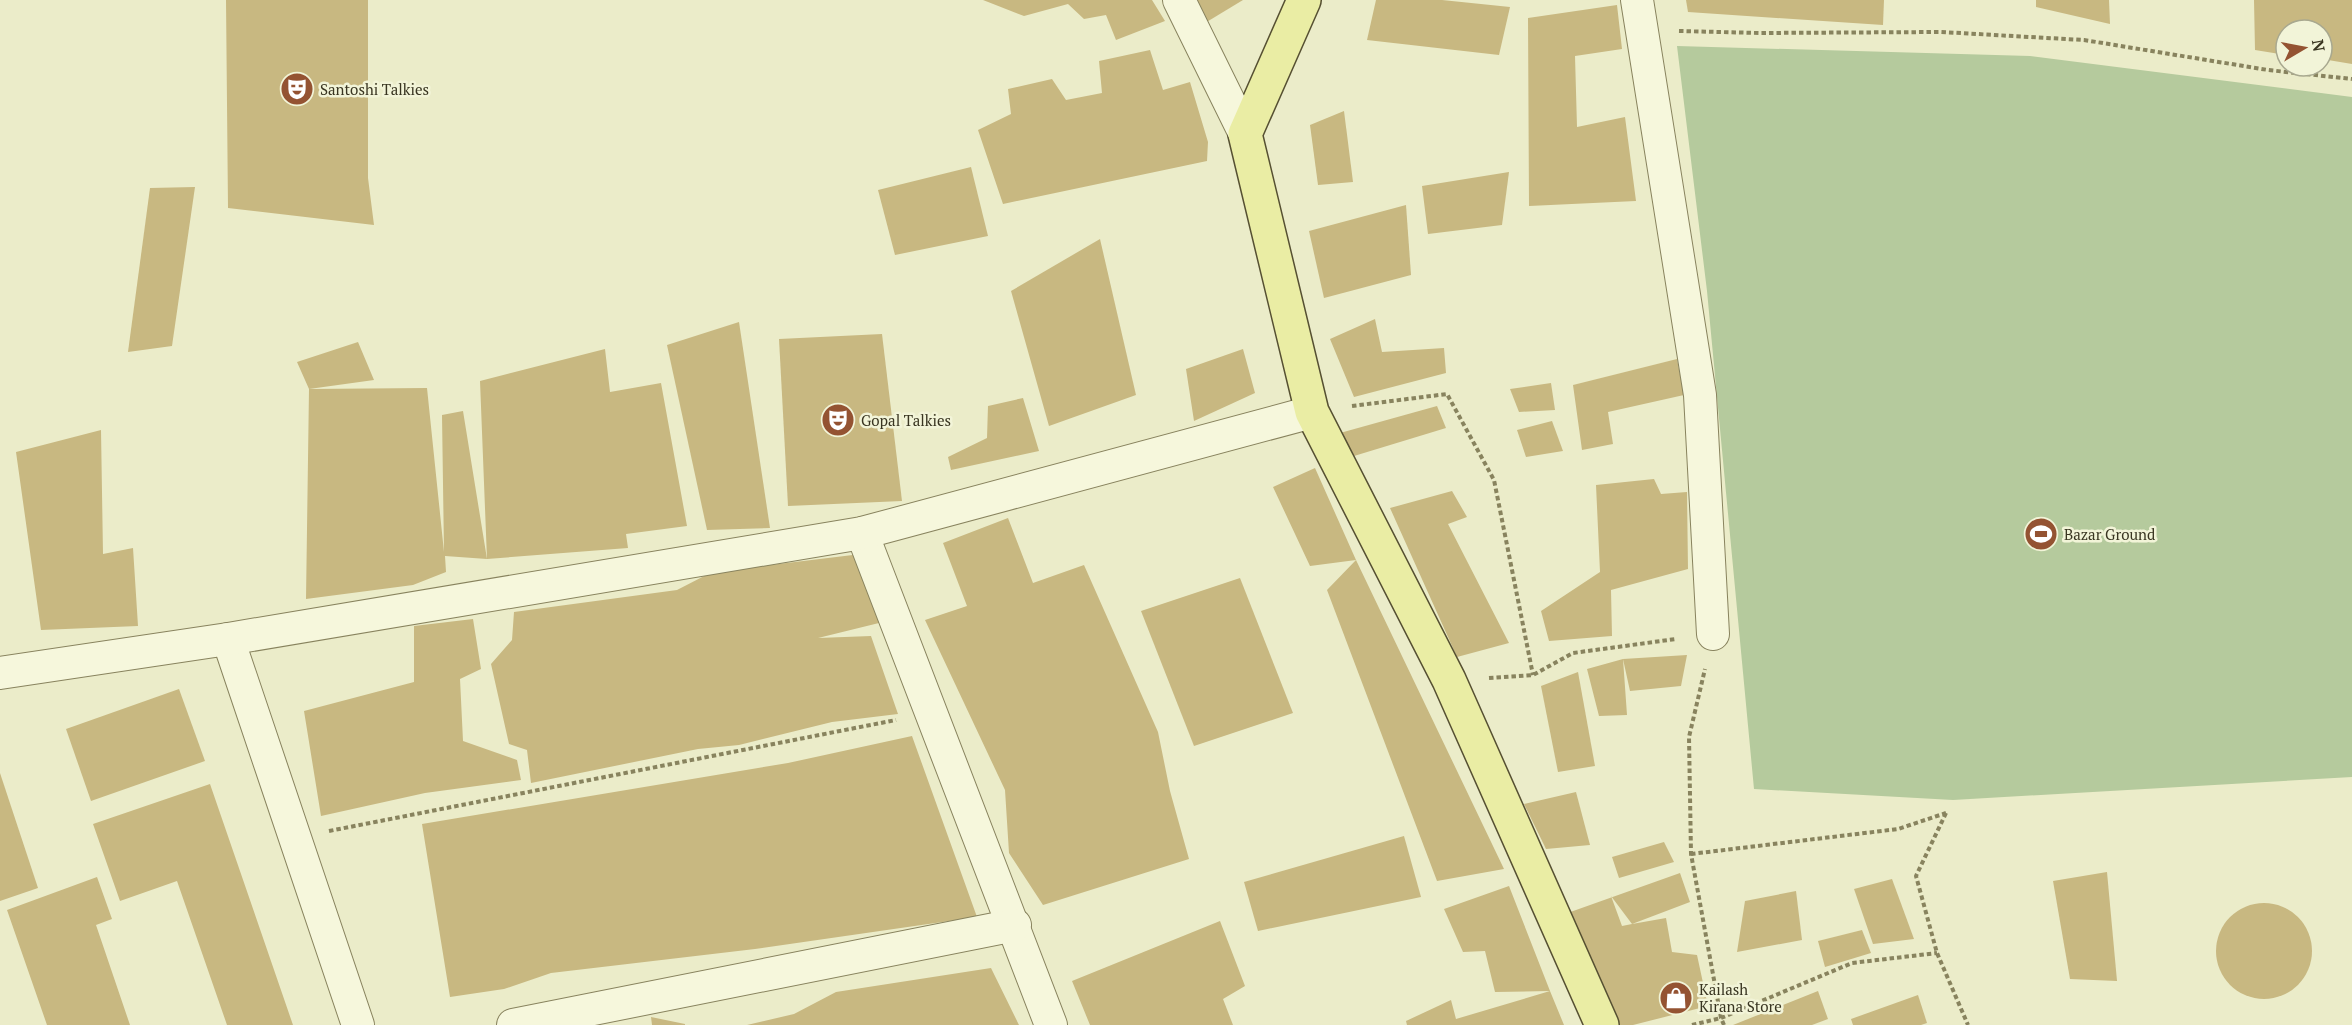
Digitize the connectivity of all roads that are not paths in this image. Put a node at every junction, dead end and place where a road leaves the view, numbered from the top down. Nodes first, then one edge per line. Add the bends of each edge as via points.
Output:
1 (1179, 0) edge
2 (1304, 0) edge
3 (1640, 15) edge
4 (1245, 134) junction
5 (1312, 412) junction
6 (862, 533) junction
7 (1713, 634) road end
8 (228, 639) junction
9 (0, 673) edge
10 (1015, 925) junction
11 (358, 1025) edge
12 (513, 1025) edge
13 (1051, 1025) edge
14 (1602, 1025) edge

1 - 4 street
2 - 4 main road
3 - 7 street via 1700,395
4 - 5 main road
5 - 6 street
5 - 14 main road via 1449,680
6 - 8 street
6 - 10 street
8 - 9 street
8 - 11 street
10 - 12 street
10 - 13 street

